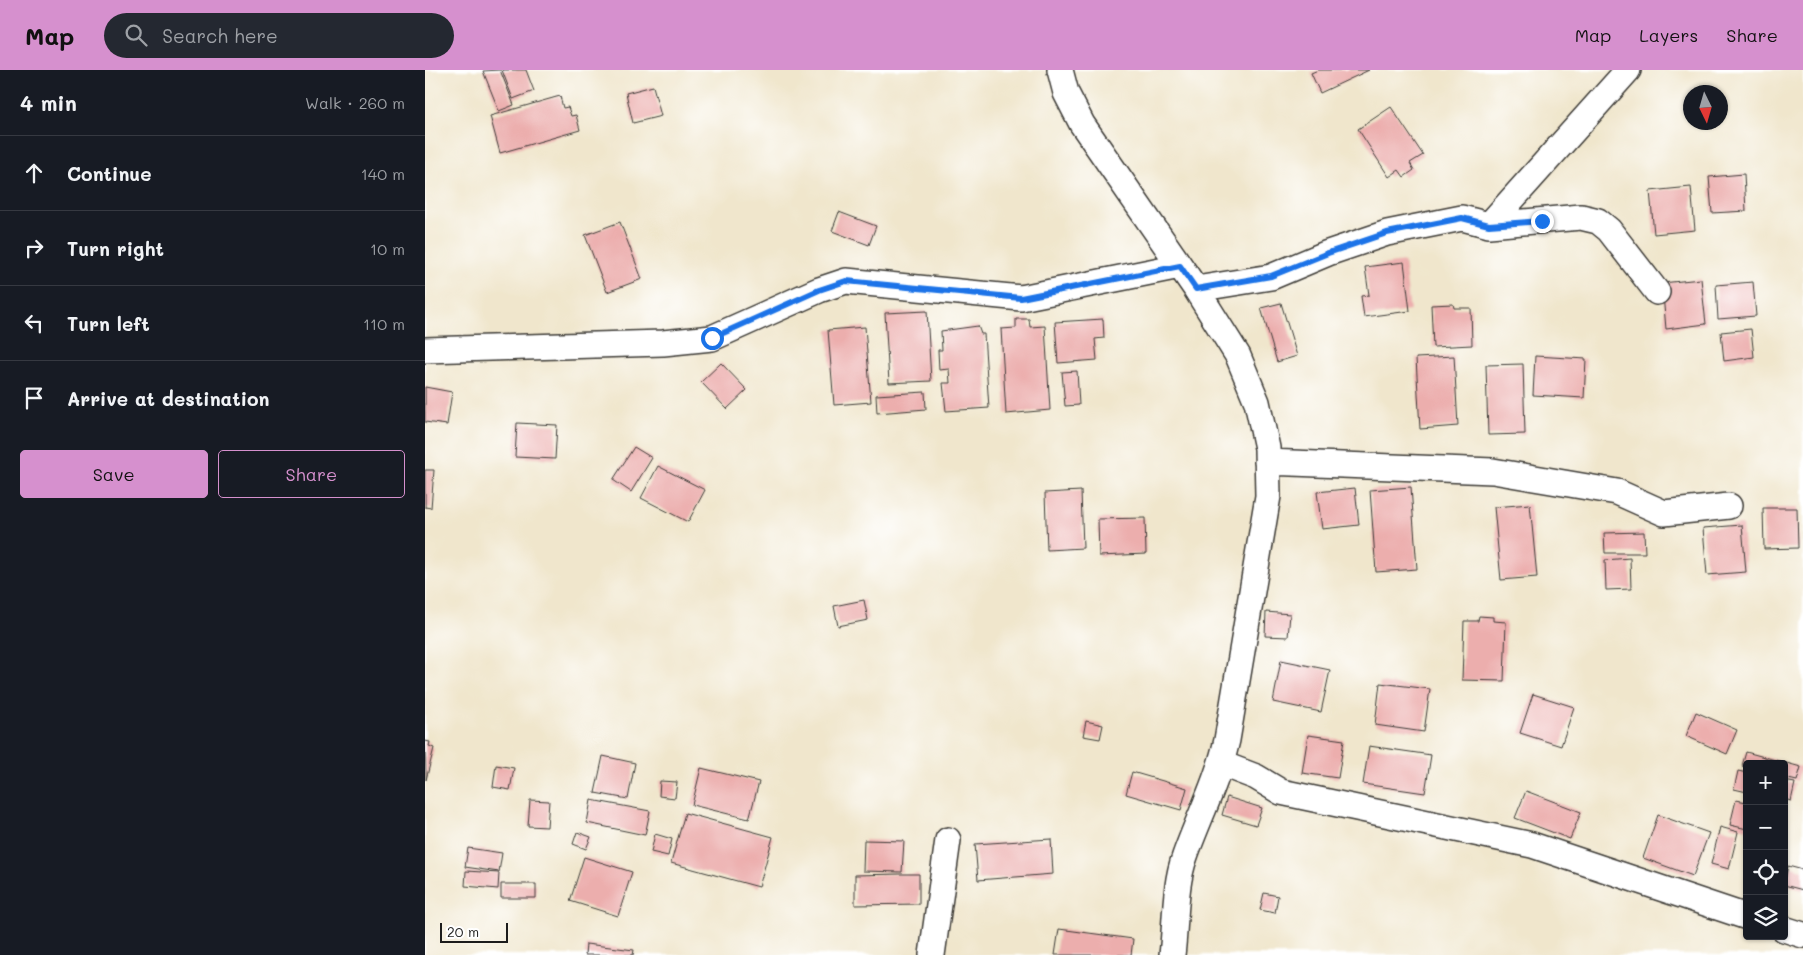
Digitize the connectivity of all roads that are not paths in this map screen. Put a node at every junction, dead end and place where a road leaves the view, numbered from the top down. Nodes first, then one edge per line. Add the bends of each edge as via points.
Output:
1 (1060, 70) edge
2 (1628, 70) edge
3 (1489, 225) junction
4 (1180, 266) junction
5 (1196, 289) junction
6 (1657, 292) dead end
7 (425, 350) edge
8 (1267, 462) junction
9 (1729, 506) dead end
10 (1222, 764) junction
11 (948, 840) dead end
12 (1743, 916) edge
13 (931, 955) edge
14 (1172, 955) edge

1 - 4 street via 1066,93 1082,124
2 - 3 street
3 - 5 street via 1462,218 1387,233 1271,276
3 - 6 street via 1581,217 1598,221 1609,230
4 - 5 street
4 - 7 street via 1021,298 846,281 712,338 663,343
5 - 8 street via 1238,356 1257,402
8 - 9 street via 1493,471 1617,492 1664,513
8 - 10 street via 1268,496
10 - 12 street via 1256,777 1281,792 1532,845
10 - 14 street via 1183,864
11 - 13 street

